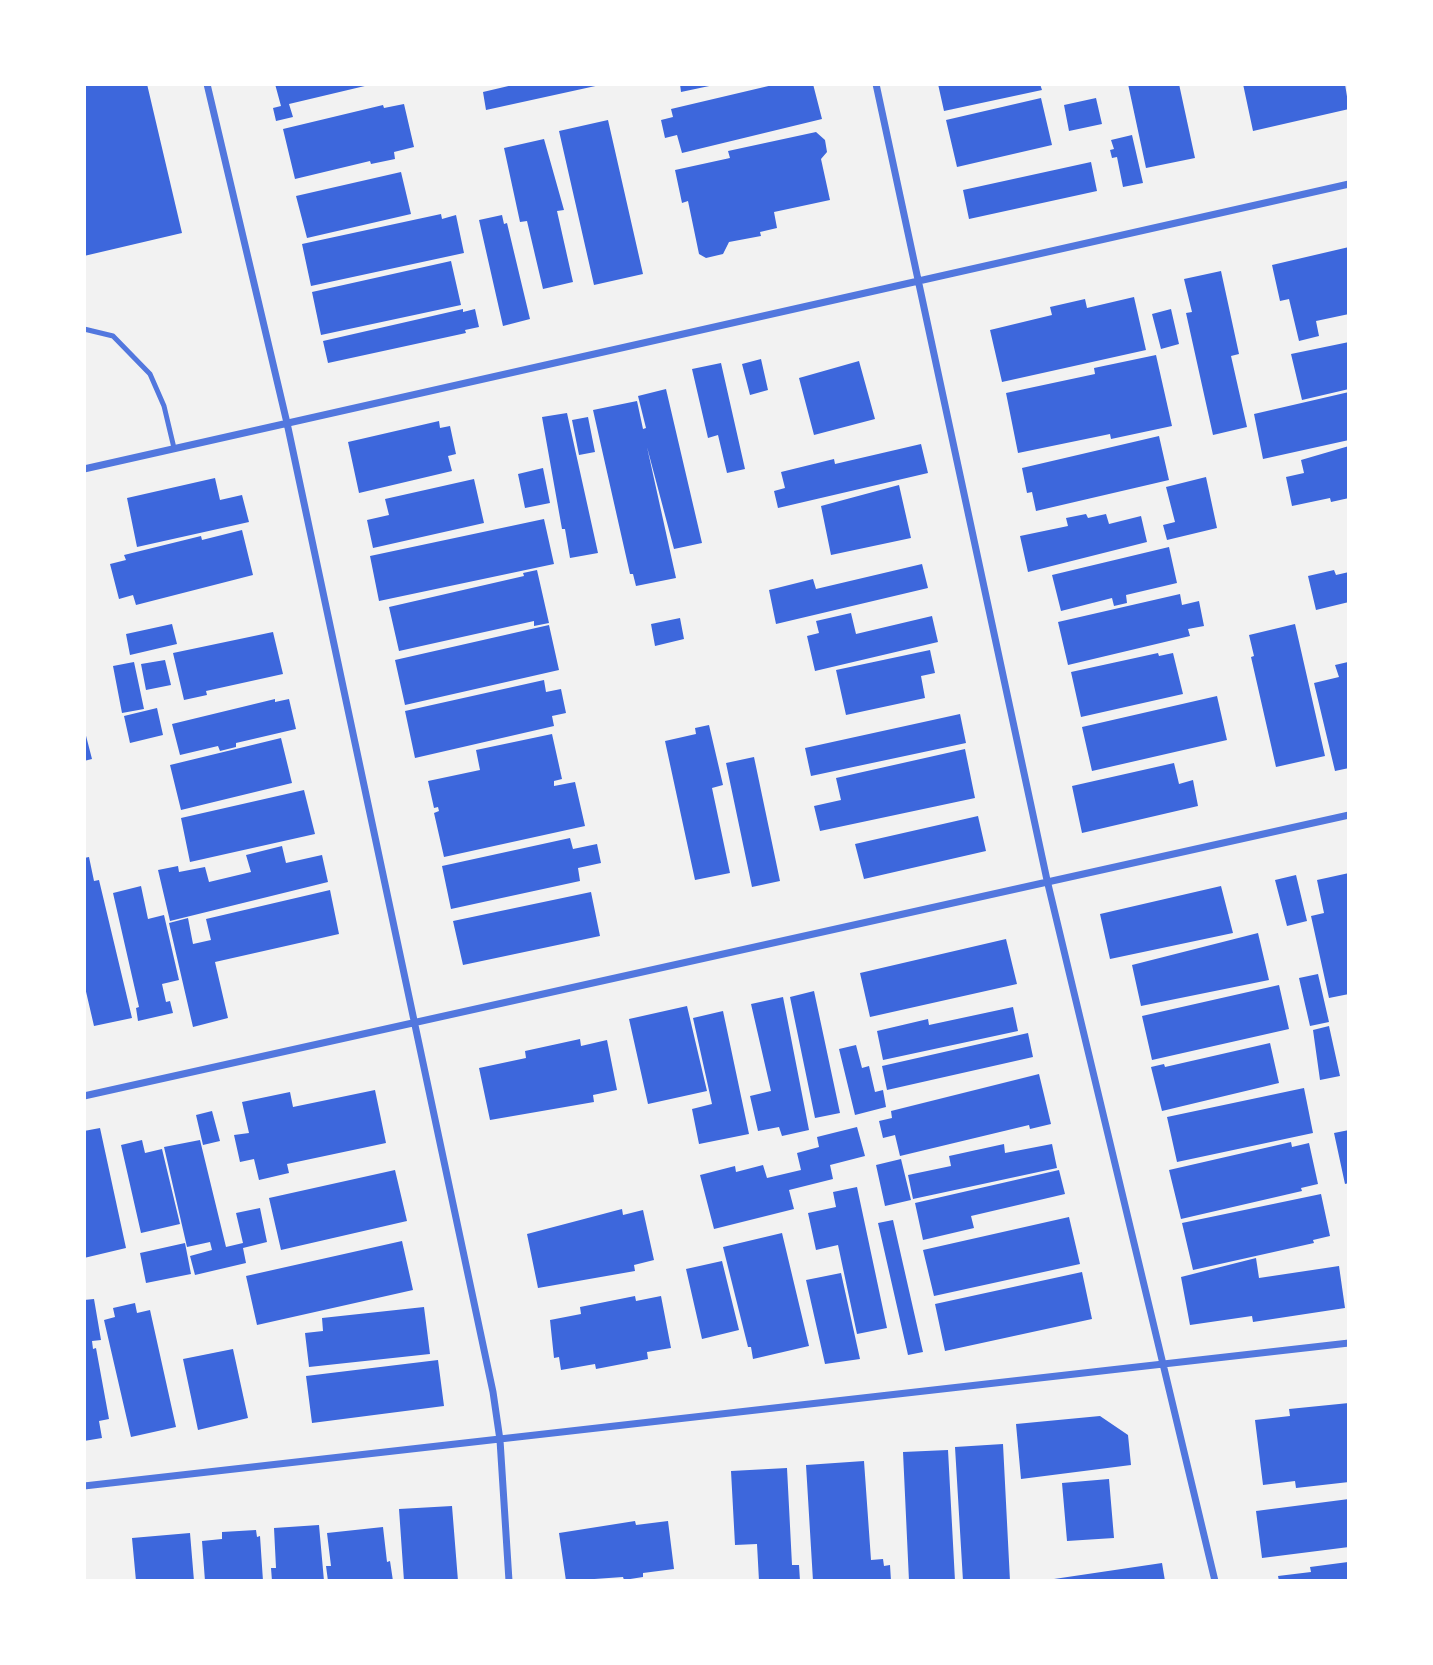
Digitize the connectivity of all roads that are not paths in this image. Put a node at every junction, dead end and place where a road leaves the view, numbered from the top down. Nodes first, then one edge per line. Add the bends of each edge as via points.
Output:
1 (207, 84) edge
2 (876, 84) edge
3 (1349, 184) edge
4 (919, 283) junction
5 (84, 329) edge
6 (287, 424) junction
7 (174, 448) junction
8 (84, 469) edge
9 (1349, 815) edge
10 (1048, 880) junction
11 (416, 1023) junction
12 (84, 1096) edge
13 (1349, 1343) edge
14 (1161, 1365) junction
15 (500, 1440) junction
16 (84, 1486) edge
17 (509, 1581) edge
18 (1215, 1581) edge

1 - 6 street
2 - 4 street
3 - 4 street
4 - 6 street
4 - 10 street
5 - 7 lane via 113,336 150,373
6 - 7 street
6 - 11 street
7 - 8 street
9 - 10 street
10 - 11 street
10 - 14 street
11 - 12 street
11 - 15 street
13 - 14 street
14 - 15 street
14 - 18 street
15 - 16 street
15 - 17 street

